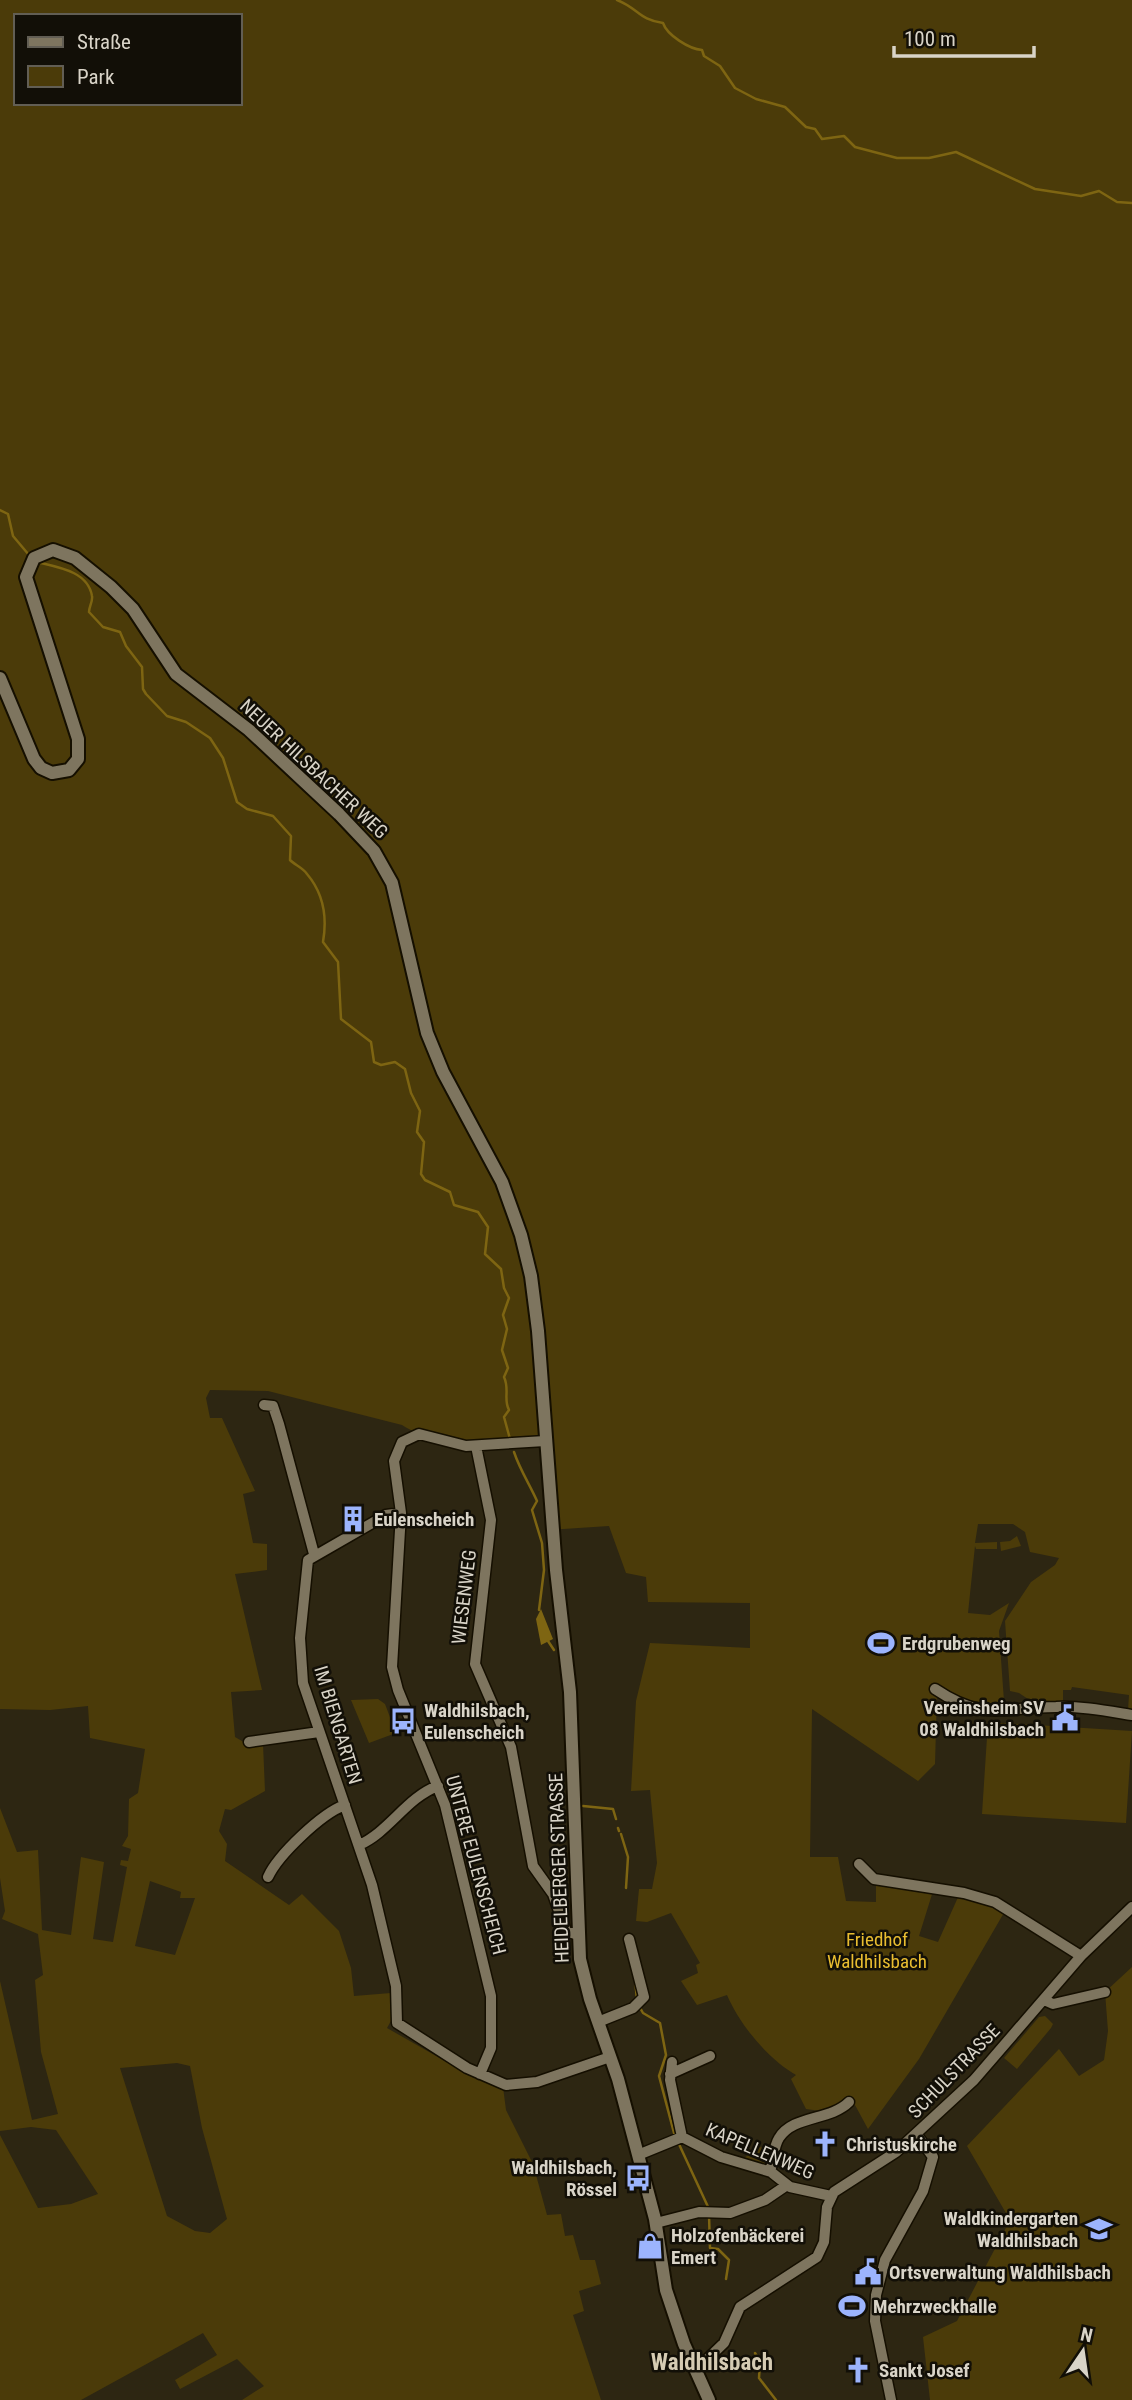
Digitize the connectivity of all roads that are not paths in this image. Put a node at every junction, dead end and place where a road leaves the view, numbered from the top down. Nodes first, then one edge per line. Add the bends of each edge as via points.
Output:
1 (0, 678) edge
2 (264, 1405) dead end
3 (545, 1441) junction
4 (476, 1446) junction
5 (401, 1513) junction
6 (314, 1554) junction
7 (935, 1689) dead end
8 (1132, 1715) edge
9 (319, 1732) junction
10 (249, 1742) dead end
11 (438, 1786) junction
12 (345, 1805) junction
13 (359, 1844) junction
14 (859, 1864) dead end
15 (268, 1877) dead end
16 (1132, 1907) edge
17 (578, 1935) junction
18 (629, 1939) dead end
19 (1081, 1956) junction
20 (1105, 1992) dead end
21 (1044, 2000) junction
22 (598, 2022) junction
23 (710, 2056) dead end
24 (610, 2057) junction
25 (673, 2062) dead end
26 (480, 2074) junction
27 (670, 2074) junction
28 (849, 2102) dead end
29 (917, 2135) junction
30 (682, 2137) junction
31 (638, 2155) junction
32 (770, 2171) junction
33 (787, 2185) junction
34 (831, 2196) junction
35 (656, 2223) junction
36 (697, 2369) junction
37 (709, 2400) edge
38 (891, 2400) edge

1 - 3 street, NEUER HILSBACHER WEG via 36,762 52,773 72,768 79,756 78,739 26,577 31,561 40,553 53,550 69,555 128,603 176,674 255,735 374,851 397,898 429,1040 494,1165 521,1235 535,1306
2 - 6 street via 273,1406
3 - 4 street, UNTERE EULENSCHEICH
3 - 17 street, HEIDELBERGER STRASSE via 570,1692
4 - 5 street, UNTERE EULENSCHEICH via 419,1434 404,1441 394,1461
4 - 17 street, WIESENWEG via 491,1520 475,1664 511,1747 533,1866 553,1896 566,1931
5 - 6 street via 386,1515
5 - 11 street, UNTERE EULENSCHEICH via 392,1667
6 - 9 street, IM BIENGARTEN via 307,1564 300,1652 303,1683
7 - 8 street via 961,1706 978,1710 1070,1707
9 - 10 street
9 - 12 street, IM BIENGARTEN
11 - 13 street
11 - 26 street, UNTERE EULENSCHEICH via 492,1996 491,2048
12 - 13 street, IM BIENGARTEN
12 - 15 street via 332,1810 284,1853
13 - 26 street, IM BIENGARTEN via 394,1974 397,2023
14 - 19 street via 876,1879 995,1902
16 - 19 street, SCHULSTRASSE
17 - 22 street, HEIDELBERGER STRASSE via 584,1982
18 - 22 street via 644,1997 633,2008
19 - 21 street, SCHULSTRASSE
20 - 21 street via 1052,2004
21 - 29 street, SCHULSTRASSE via 979,2076
22 - 24 street, HEIDELBERGER STRASSE
23 - 27 street
24 - 26 street via 522,2086 503,2085
24 - 31 street, HEIDELBERGER STRASSE
25 - 27 street
27 - 30 street
28 - 32 street via 834,2113 785,2131 777,2141
29 - 34 street, SCHULSTRASSE
29 - 38 street via 933,2157 922,2193 885,2260 875,2303
30 - 31 street, KAPELLENWEG
30 - 32 street, KAPELLENWEG via 721,2157
31 - 35 street, HEIDELBERGER STRASSE
32 - 33 street, KAPELLENWEG
33 - 34 street, KAPELLENWEG
33 - 35 street via 763,2201 727,2213
34 - 36 street via 817,2257 740,2307 724,2343
35 - 36 street, HEIDELBERGER STRASSE via 666,2290
36 - 37 street, HEIDELBERGER STRASSE

